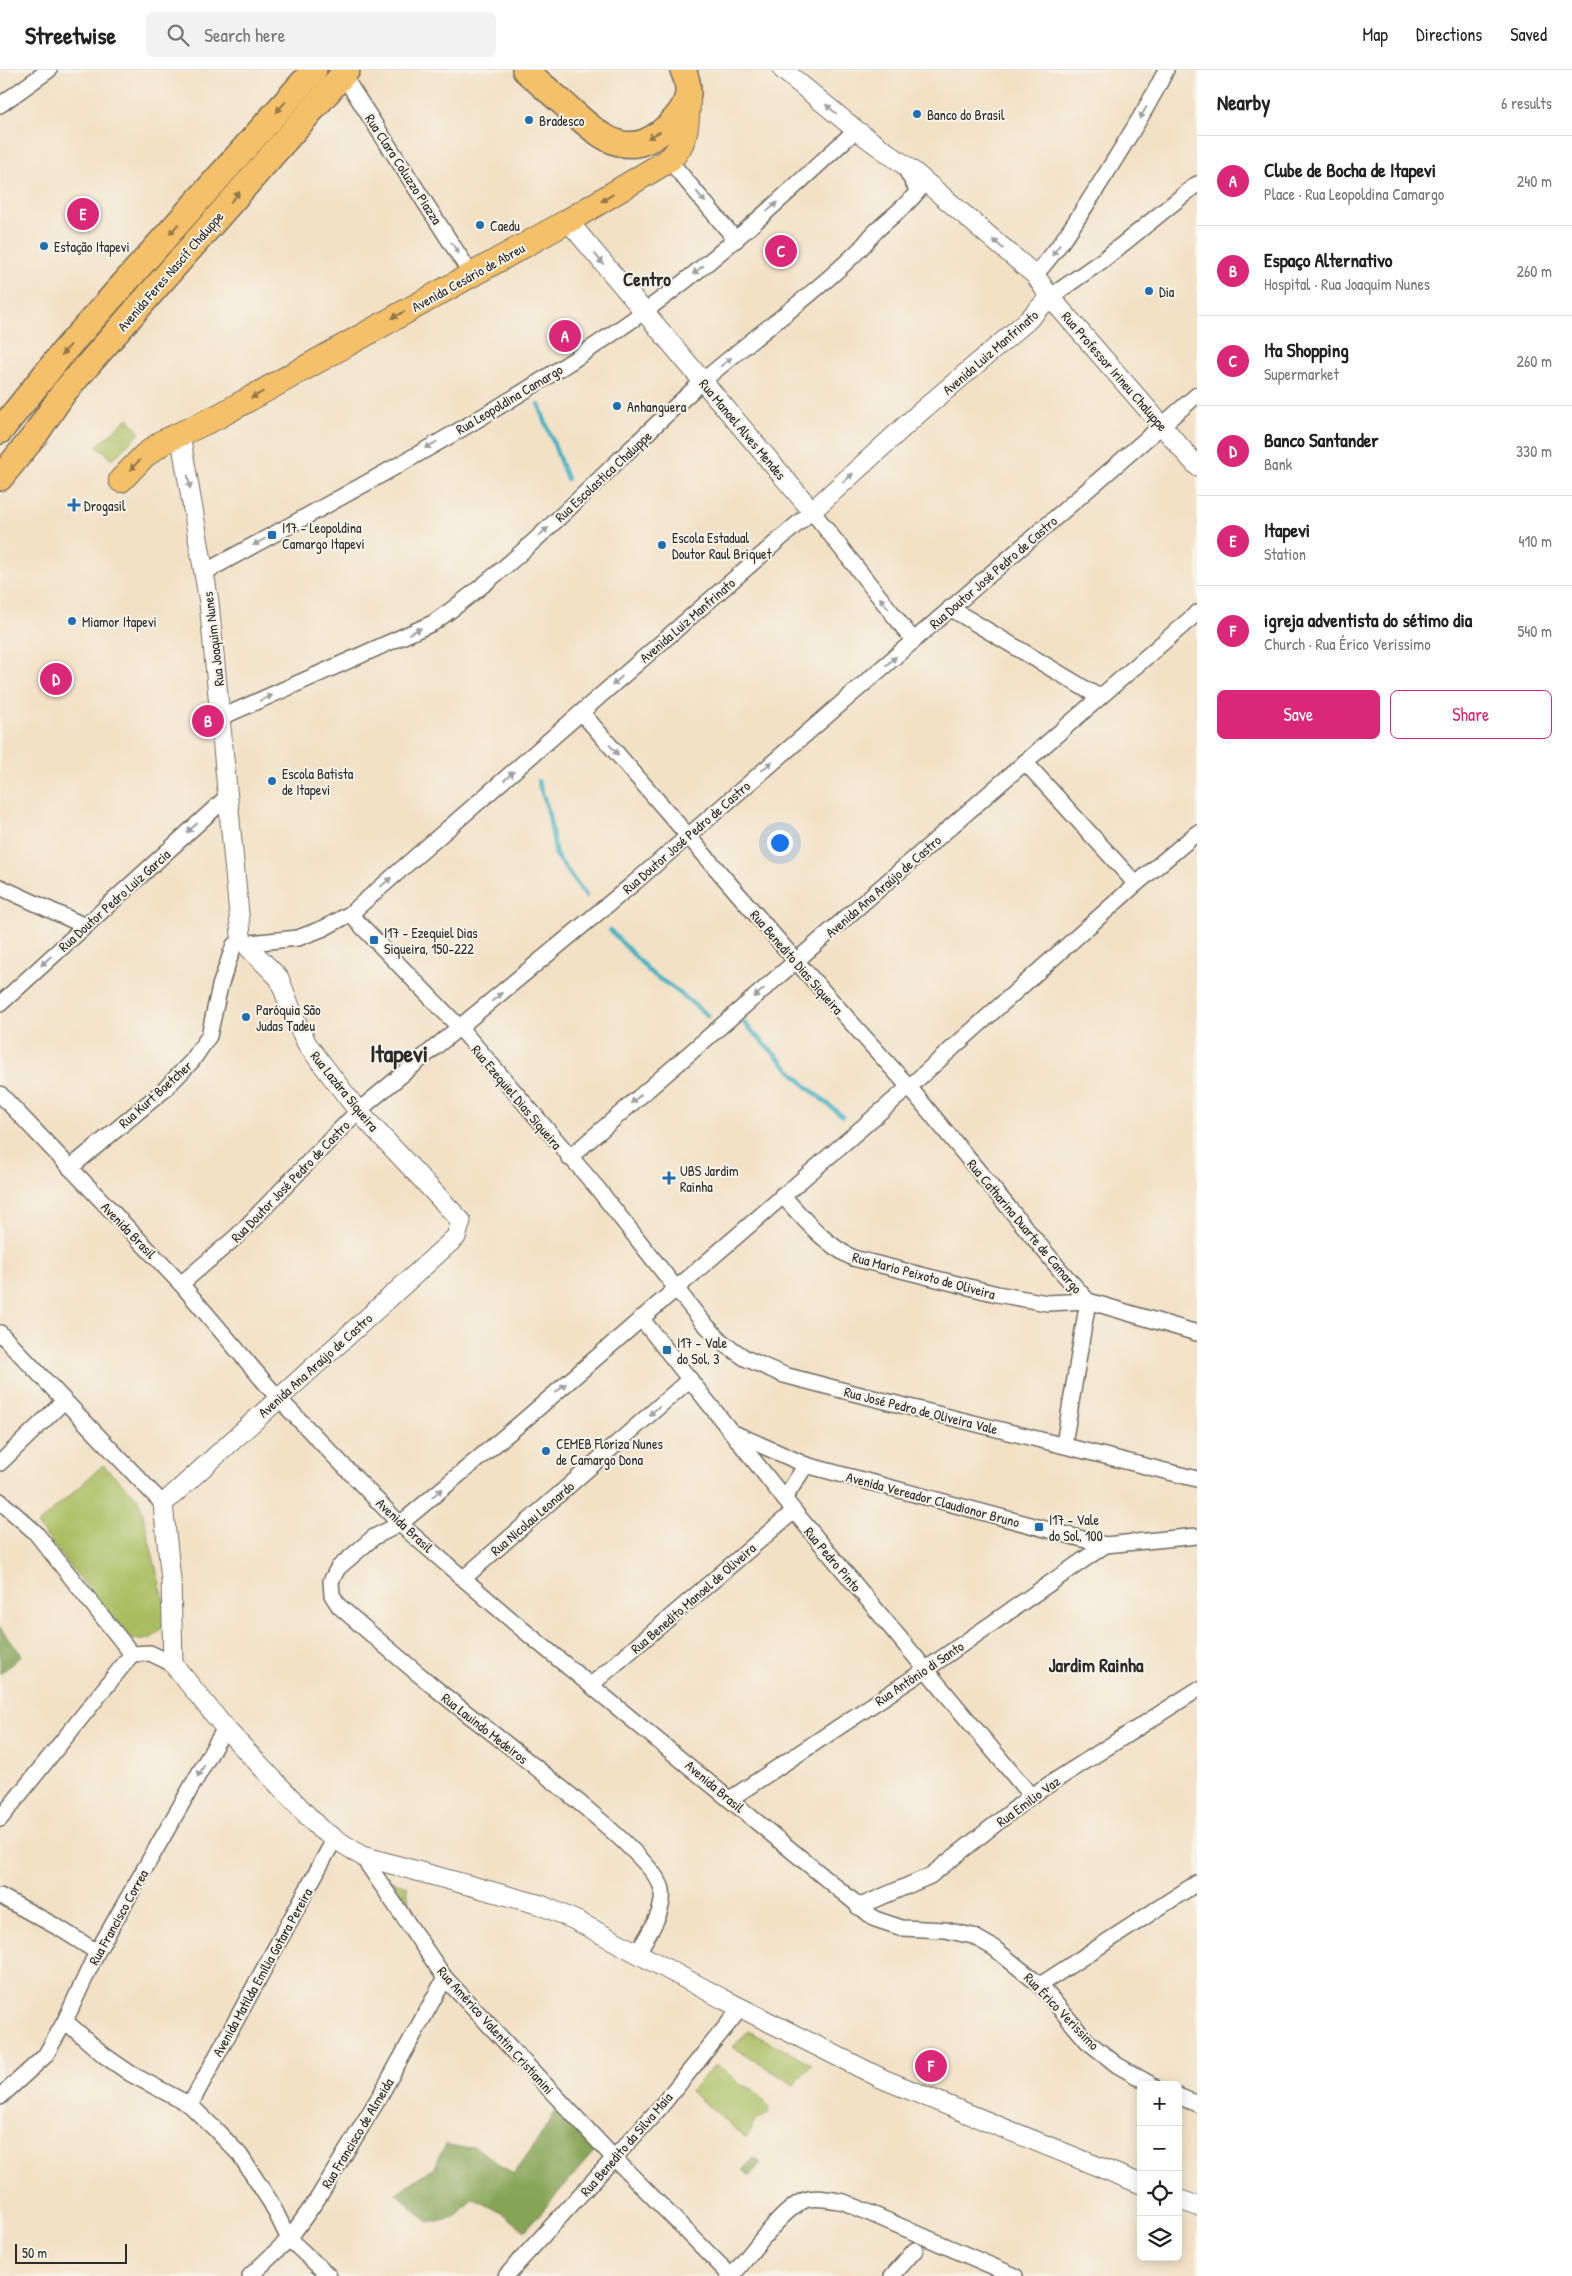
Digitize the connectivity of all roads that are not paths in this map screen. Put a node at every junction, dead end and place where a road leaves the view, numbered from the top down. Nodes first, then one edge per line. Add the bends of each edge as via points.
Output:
1 (49, 70) edge
2 (314, 70) edge
3 (525, 70) edge
4 (683, 70) edge
5 (784, 70) edge
6 (1166, 70) edge
7 (340, 72) edge
8 (688, 101) junction
9 (0, 105) edge
10 (856, 130) junction
11 (669, 160) junction
12 (904, 165) junction
13 (1197, 184) edge
14 (568, 221) junction
15 (736, 240) junction
16 (472, 274) junction
17 (1035, 275) junction
18 (1050, 297) junction
19 (643, 313) junction
20 (703, 381) junction
21 (1197, 395) edge
22 (1163, 425) junction
23 (0, 431) edge
24 (180, 434) junction
25 (1197, 466) edge
26 (0, 478) edge
27 (121, 480) dead end
28 (812, 511) junction
29 (205, 572) junction
30 (950, 608) junction
31 (1197, 613) edge
32 (914, 641) junction
33 (1099, 697) junction
34 (582, 713) junction
35 (222, 718) junction
36 (1025, 762) junction
37 (228, 796) junction
38 (1197, 833) edge
39 (688, 834) junction
40 (1136, 884) junction
41 (0, 887) edge
42 (350, 914) junction
43 (85, 926) junction
44 (244, 943) junction
45 (796, 961) junction
46 (0, 1004) edge
47 (460, 1028) junction
48 (909, 1087) junction
49 (0, 1094) edge
50 (358, 1111) junction
51 (568, 1158) junction
52 (70, 1168) junction
53 (782, 1195) junction
54 (461, 1221) joint
55 (181, 1284) junction
56 (676, 1287) junction
57 (1088, 1301) junction
58 (641, 1318) junction
59 (0, 1333) edge
60 (1197, 1333) edge
61 (690, 1379) junction
62 (278, 1398) junction
63 (64, 1401) junction
64 (734, 1434) junction
65 (1064, 1444) junction
66 (0, 1463) edge
67 (806, 1465) junction
68 (1197, 1479) edge
69 (0, 1501) edge
70 (163, 1504) junction
71 (789, 1505) junction
72 (400, 1524) junction
73 (1197, 1536) edge
74 (1105, 1545) junction
75 (464, 1578) junction
76 (132, 1654) junction
77 (173, 1664) junction
78 (925, 1670) junction
79 (591, 1685) junction
80 (1197, 1690) edge
81 (225, 1728) junction
82 (1030, 1796) junction
83 (730, 1799) junction
84 (0, 1818) edge
85 (335, 1838) junction
86 (362, 1856) junction
87 (1197, 1883) edge
88 (0, 1896) edge
89 (858, 1907) junction
90 (97, 1952) junction
91 (638, 1952) junction
92 (445, 1978) junction
93 (1040, 1985) junction
94 (741, 2008) junction
95 (65, 2021) junction
96 (1145, 2081) edge
97 (0, 2097) edge
98 (1182, 2098) edge
99 (1197, 2104) edge
100 (190, 2105) junction
101 (614, 2158) junction
102 (1137, 2182) edge
103 (1182, 2200) edge
104 (1197, 2206) edge
105 (289, 2239) junction
106 (915, 2250) dead end
107 (250, 2276) edge
108 (329, 2276) edge
109 (506, 2276) edge
110 (731, 2276) edge
111 (892, 2276) edge
112 (1015, 2276) edge

1 - 9 street
2 -> 23 highway, Avenida Feres Nascif Chaluppe via 64,351
8 -> 3 highway via 679,115 660,132 636,144 622,144 593,131
4 - 8 highway, Avenida Cesário de Abreu
10 -> 5 street, Rua Professor Irineu Chaluppe
6 -> 17 street via 1093,193 1053,255
7 -> 16 street, Rua Clara Coluzzo Piazza
26 -> 7 highway, Avenida Feres Nascif Chaluppe via 64,392
8 - 11 main road, Avenida Cesário de Abreu via 682,145
10 - 12 street, Rua Professor Irineu Chaluppe
15 -> 10 street, Rua Leopoldina Camargo
11 -> 14 main road, Avenida Cesário de Abreu
11 -> 15 street
17 -> 12 street, Rua Professor Irineu Chaluppe
20 -> 12 street, Rua Escolastica Chaluppe via 907,206 918,190
13 - 18 street, Avenida Luiz Manfrinato via 1103,260
14 - 16 main road, Avenida Cesário de Abreu
14 -> 19 street, Rua Manoel Alves Mendes
15 -> 19 street, Rua Leopoldina Camargo
16 -> 24 main road, Avenida Cesário de Abreu
17 - 18 street, Rua Professor Irineu Chaluppe
18 - 22 street, Rua Professor Irineu Chaluppe
28 -> 18 street, Avenida Luiz Manfrinato
19 - 20 street, Rua Manoel Alves Mendes
19 -> 29 street, Rua Leopoldina Camargo via 513,398
20 - 28 street, Rua Manoel Alves Mendes
35 -> 20 street, Rua Escolastica Chaluppe via 433,623 459,605 578,501
21 - 22 street, Rua Doutor José Pedro de Castro
22 - 25 street, Rua Professor Irineu Chaluppe
22 - 30 street, Rua Doutor José Pedro de Castro
24 -> 27 main road, Avenida Cesário de Abreu via 144,456
24 -> 29 street, Rua Joaquim Nunes
32 -> 28 street, Rua Manoel Alves Mendes
28 -> 34 street, Avenida Luiz Manfrinato
29 - 35 street, Rua Joaquim Nunes
30 - 32 street, Rua Doutor José Pedro de Castro
30 - 33 street
31 - 33 street, Avenida Ana Araújo de Castro
39 -> 32 street, Rua Doutor José Pedro de Castro
33 - 36 street, Avenida Ana Araújo de Castro
34 -> 39 street
42 -> 34 street, Avenida Luiz Manfrinato
35 - 37 street, Rua Joaquim Nunes
36 - 40 street
36 - 45 street, Avenida Ana Araújo de Castro
37 -> 43 street, Rua Doutor Pedro Luiz Garcia
37 - 44 street, Rua Joaquim Nunes
38 - 40 street, Rua Lauindo Medeiros
39 - 45 street, Rua Benedito Dias Siqueira
47 -> 39 street, Rua Doutor José Pedro de Castro
40 - 48 street, Rua Lauindo Medeiros
41 - 43 street
42 - 44 street, Avenida Luiz Manfrinato via 298,938
42 - 47 street, Rua Ezequiel Dias Siqueira
43 -> 46 street, Rua Doutor Pedro Luiz Garcia
44 - 50 street, Rua Lazára Siqueira via 279,978 308,1044
44 - 52 street, Rua Kurt Boetcher via 220,986 209,1036 192,1062 164,1090
45 - 48 street, Rua Benedito Dias Siqueira
45 -> 51 street, Avenida Ana Araújo de Castro
47 - 50 street, Rua Doutor José Pedro de Castro
47 - 51 street, Rua Ezequiel Dias Siqueira
48 - 53 street, Rua Lauindo Medeiros
48 - 57 street, Rua Catharina Duarte de Camargo
49 - 52 street, Avenida Brasil
50 - 54 street, Rua Lazára Siqueira
50 - 55 street, Rua Doutor José Pedro de Castro via 237,1236
51 - 56 street, Rua Ezequiel Dias Siqueira via 598,1189
52 - 55 street, Avenida Brasil
53 - 56 street, Rua Lauindo Medeiros
53 - 57 street, Rua Mario Peixoto de Oliveira via 817,1234 834,1249 853,1258 996,1294 1047,1303
54 - 62 street, Avenida Ana Araújo de Castro via 456,1237
55 - 62 street, Avenida Brasil
56 - 58 street, Rua Lauindo Medeiros
56 - 65 street, Rua José Pedro de Oliveira Vale via 722,1342 745,1358 784,1375
57 - 60 street, Rua Catharina Duarte de Camargo
57 - 65 street
58 - 61 street, Rua Pedro Pinto
72 -> 58 street, Rua Lauindo Medeiros
59 - 63 street
61 - 64 street, Rua Pedro Pinto
61 -> 75 street, Rua Nicolau Leonardo
62 - 70 street, Avenida Ana Araújo de Castro
62 - 72 street, Avenida Brasil
63 - 66 street
63 - 70 street
64 - 67 street, Avenida Vereador Claudionor Bruno
64 - 71 street, Rua Pedro Pinto
65 - 68 street, Rua José Pedro de Oliveira Vale
67 - 71 street, Rua Benedito Manoel de Oliveira
67 - 74 street, Avenida Vereador Claudionor Bruno
69 - 76 street via 35,1532
70 - 77 street via 171,1580
71 - 78 street, Rua Pedro Pinto
71 - 79 street, Rua Benedito Manoel de Oliveira
72 - 75 street, Avenida Brasil
72 - 91 street, Rua Lauindo Medeiros via 374,1537 338,1568 331,1581 332,1595 339,1606 440,1693 620,1838 657,1876 662,1889 660,1912
73 - 74 street, Avenida Vereador Claudionor Bruno
74 - 78 street, Rua Antônio di Santo
75 - 79 street, Avenida Brasil
76 - 77 street via 150,1653
76 - 84 street
77 - 81 street, Rua Américo Valentin Cristianini
78 - 82 street, Rua Pedro Pinto
78 - 83 street, Rua Antônio di Santo
79 - 83 street, Avenida Brasil
80 - 82 street, Rua Emilio Vaz
81 - 85 street, Rua Américo Valentin Cristianini via 320,1829
81 -> 90 street, Rua Francisco Correa
82 - 89 street, Rua Emilio Vaz via 930,1876
83 - 89 street, Avenida Brasil
85 - 86 street, Rua Américo Valentin Cristianini
85 - 100 street, Avenida Matilda Emília Gotara Pereira
86 - 91 street via 542,1905
86 - 92 street, Rua Américo Valentin Cristianini
87 - 93 street
88 - 90 street
89 - 93 street, Rua Érico Verissimo via 875,1919 902,1928 945,1930 972,1936 994,1948
90 - 95 street, Rua Francisco Correa
91 - 94 street
92 - 101 street, Rua Américo Valentin Cristianini
92 - 105 street, Rua Francisco de Almeida via 366,2120
93 - 96 street, Rua Érico Verissimo via 1087,2041 1117,2065
94 - 101 street, Rua Benedito da Silva Maia
94 - 102 street via 883,2079
95 - 97 street, Rua Francisco Correa via 45,2056
95 - 100 street via 131,2074
98 - 99 street
100 - 105 street via 240,2155 271,2203
101 - 109 street, Rua Benedito da Silva Maia
101 - 110 street, Rua Américo Valentin Cristianini
103 - 104 street
105 - 107 street, Rua Francisco de Almeida
105 - 108 street
106 - 111 street
110 - 112 street via 790,2210 806,2199 844,2202

